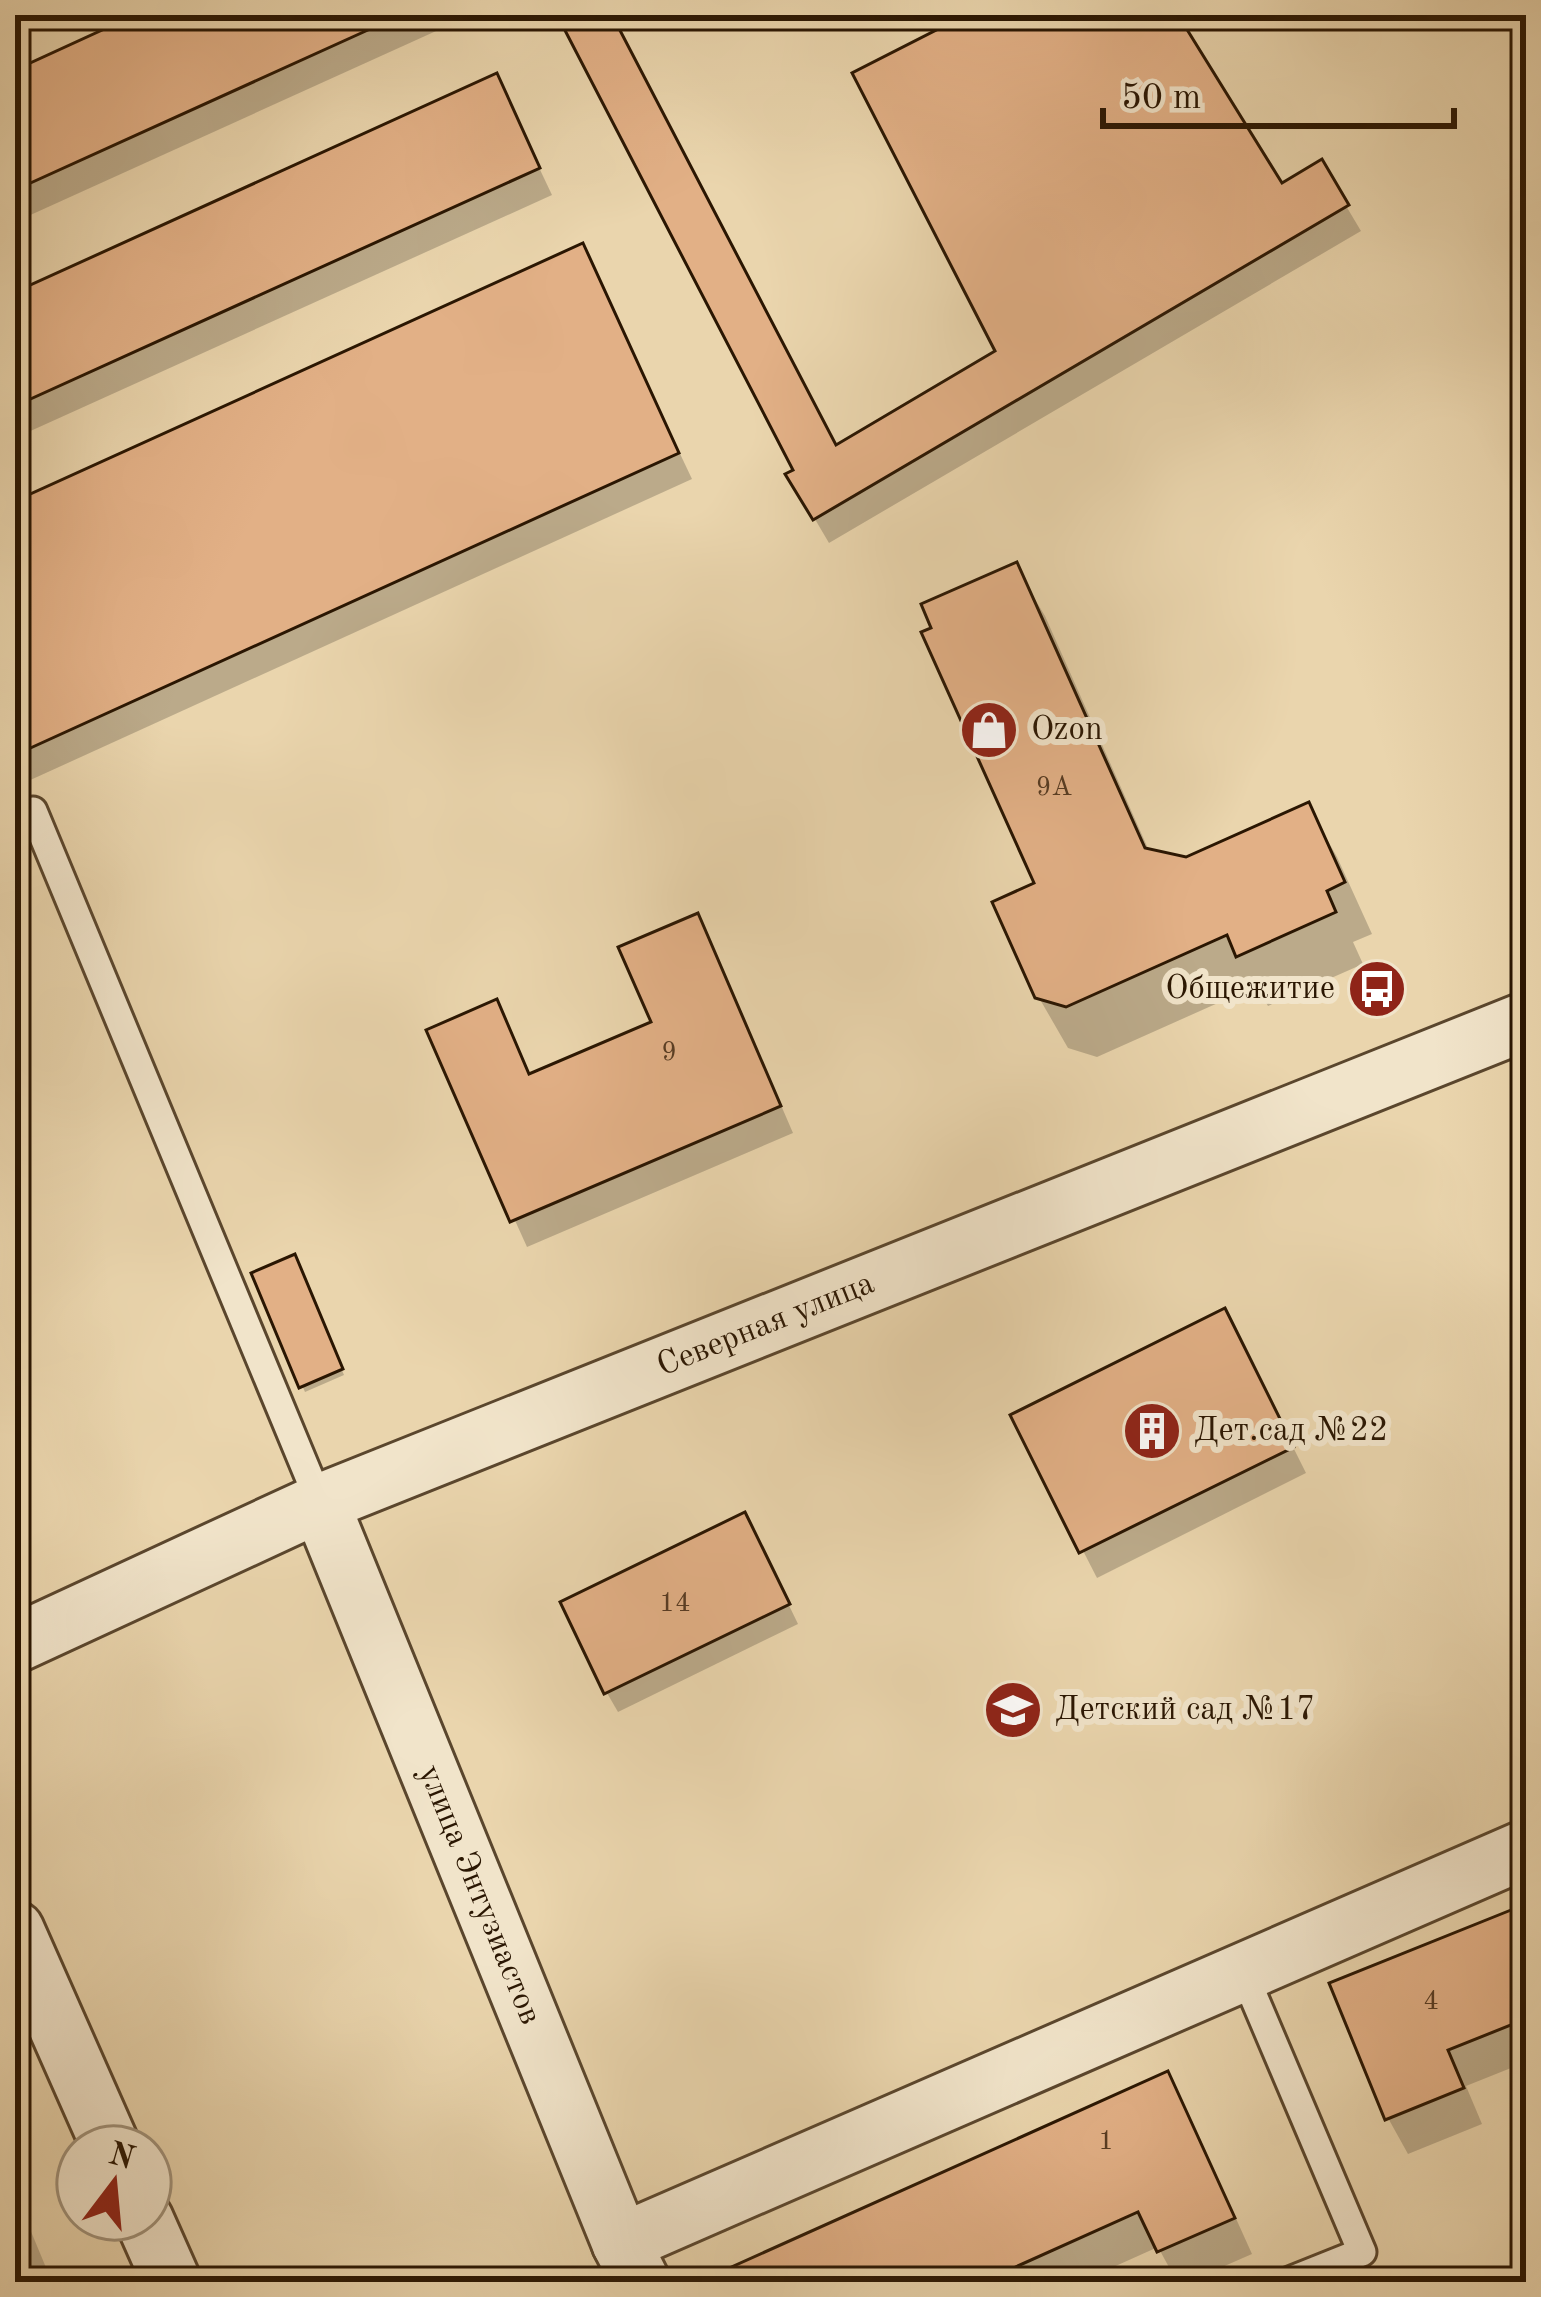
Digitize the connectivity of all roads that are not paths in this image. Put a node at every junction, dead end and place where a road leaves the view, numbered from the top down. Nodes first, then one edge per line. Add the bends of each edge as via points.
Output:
1 (33, 811) dead end
2 (1526, 1021) edge
3 (320, 1504) junction
4 (15, 1645) edge
5 (1526, 1849) edge
6 (15, 1930) edge
7 (1244, 1974) junction
8 (98, 2123) edge
9 (155, 2243) edge
10 (631, 2263) edge
11 (172, 2282) edge
12 (1287, 2282) edge

1 - 3 lane
2 - 3 street, Северная улица
3 - 4 street, Северная улица
3 - 10 street, улица Энтузиастов
5 - 7 street
6 - 8 street via 39,2010
7 - 10 street
7 - 12 lane via 1362,2252
9 - 11 street

